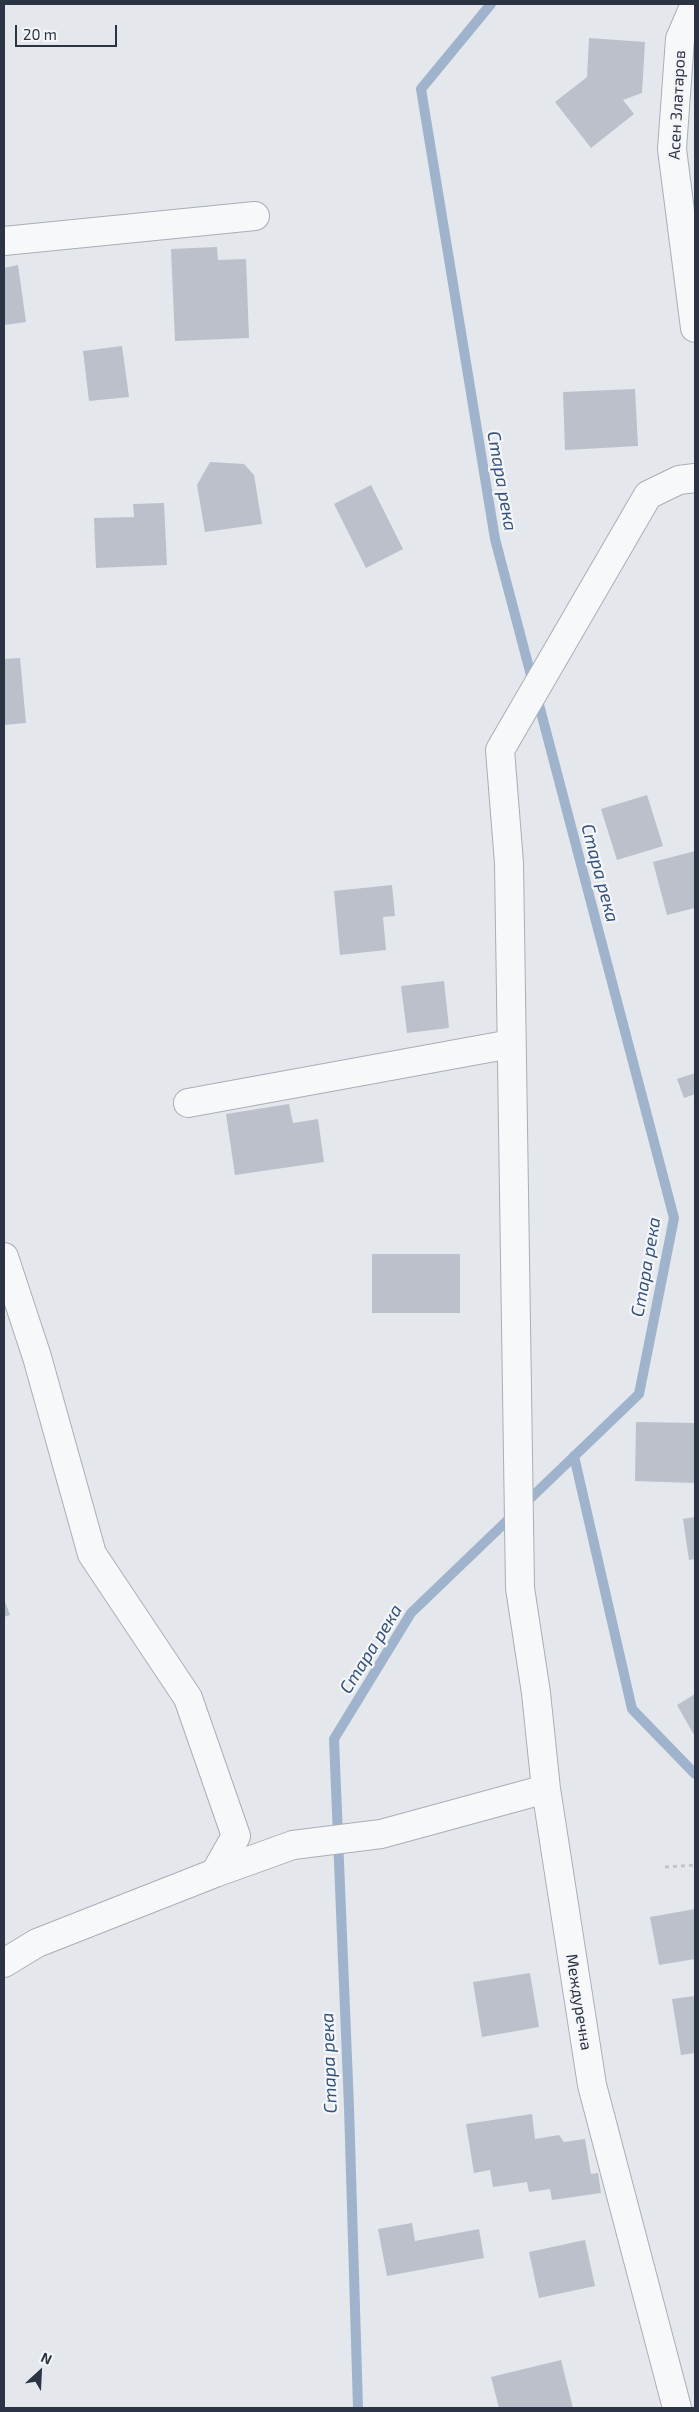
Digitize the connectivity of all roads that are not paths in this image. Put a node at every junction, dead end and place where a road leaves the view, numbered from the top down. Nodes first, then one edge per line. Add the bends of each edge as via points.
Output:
1 (695, 4) edge
2 (254, 216) dead end
3 (4, 241) edge
4 (695, 328) edge
5 (695, 478) edge
6 (511, 1044) junction
7 (188, 1103) dead end
8 (4, 1257) edge
9 (546, 1789) junction
10 (215, 1873) junction
11 (4, 1963) edge
12 (677, 2408) edge

1 - 4 street, Асен Златаров via 680,39 672,149
2 - 3 street
5 - 6 street, Междуречна via 679,480 648,495 500,750 509,863
6 - 7 street
6 - 9 street, Междуречна via 520,1588
8 - 10 street via 37,1356 92,1554 188,1698 233,1827 236,1836
9 - 10 street via 381,1834 293,1845
9 - 12 street, Междуречна via 592,2085
10 - 11 street via 37,1943

